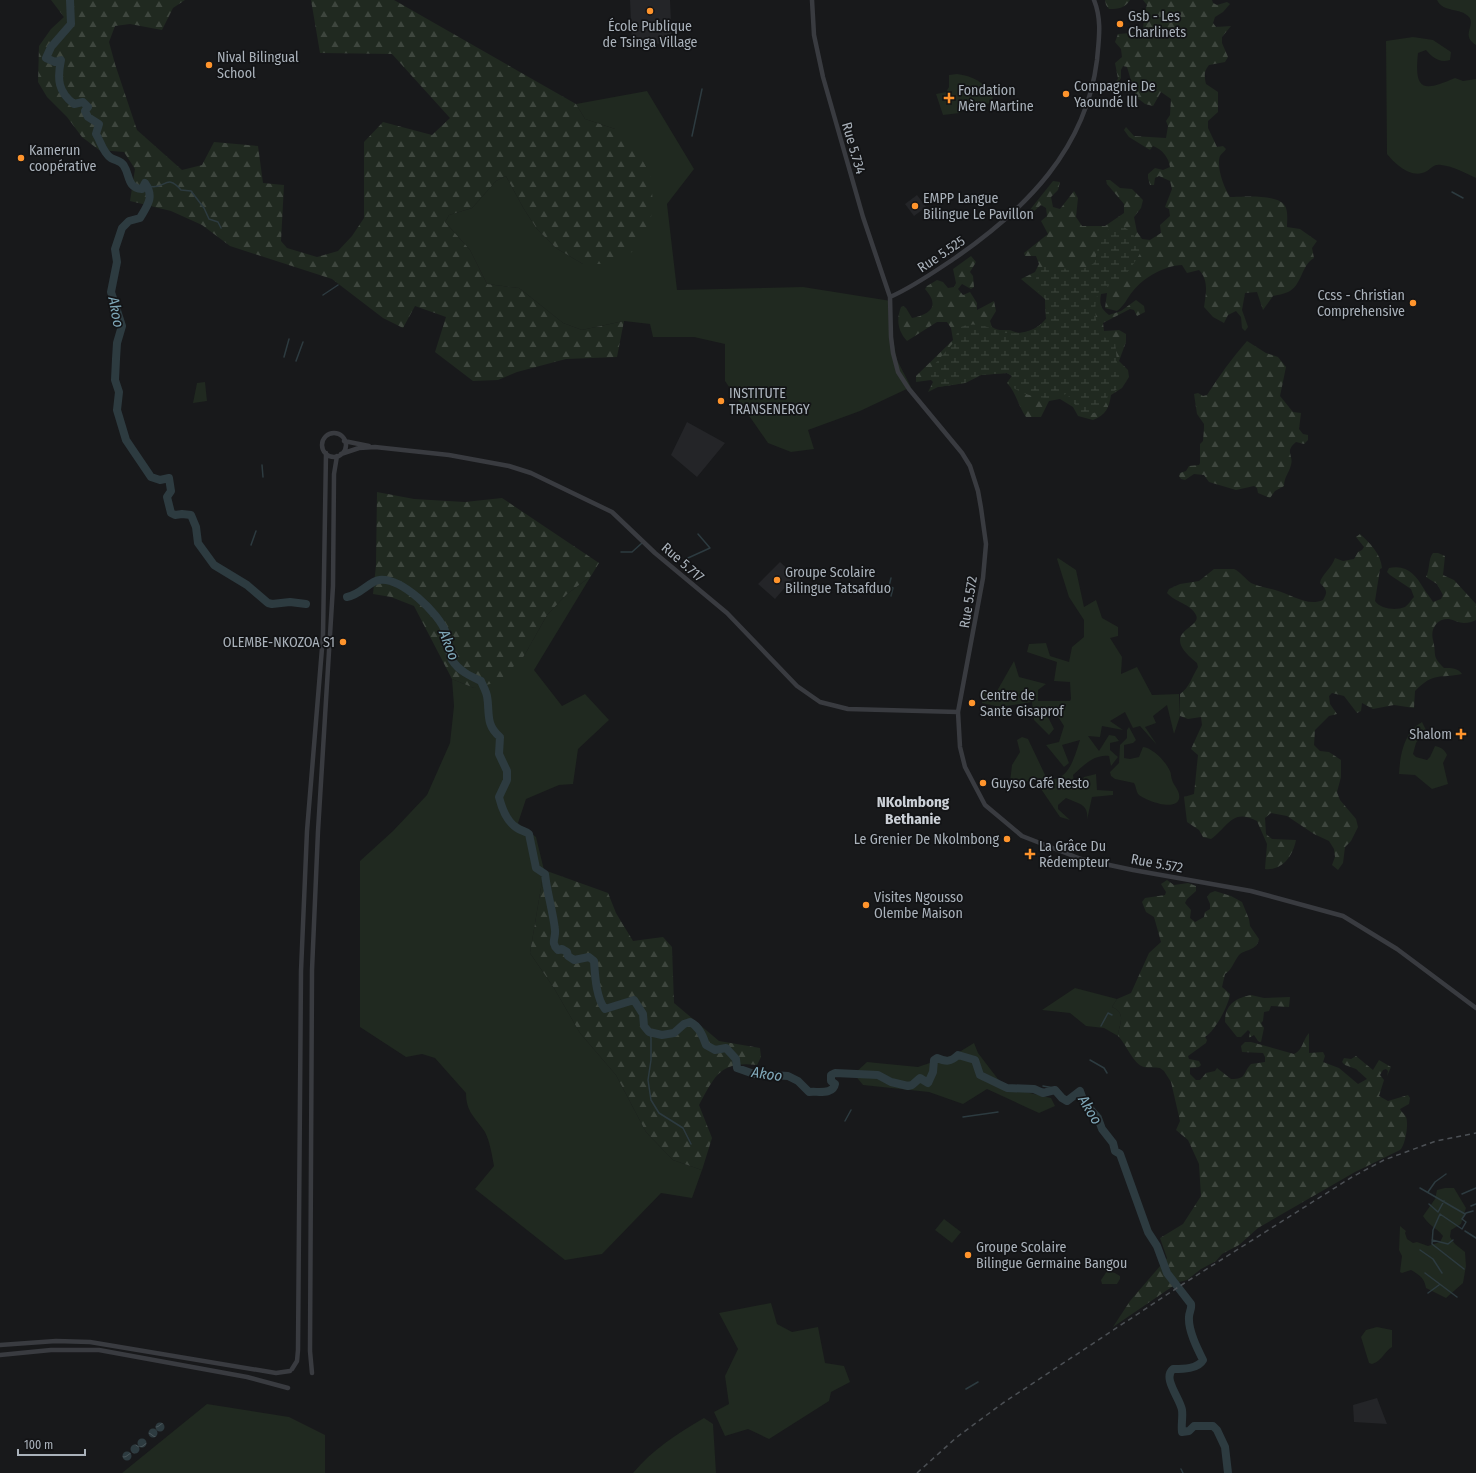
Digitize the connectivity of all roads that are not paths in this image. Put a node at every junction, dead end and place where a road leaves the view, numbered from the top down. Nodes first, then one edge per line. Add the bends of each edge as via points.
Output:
1 (812, 0) edge
2 (1094, 0) edge
3 (890, 297) junction
4 (344, 441) junction
5 (375, 447) junction
6 (326, 453) junction
7 (339, 455) junction
8 (958, 712) junction
9 (1476, 1008) edge
10 (0, 1345) edge
11 (0, 1355) edge
12 (312, 1373) dead end
13 (288, 1388) dead end

1 - 3 street, Rue 5.734 via 814,35 823,77 862,217
2 - 3 street, Rue 5.525 via 1100,21 1094,78 1084,115 1064,152 1033,193 1002,223 910,288
3 - 8 street, Rue 5.572 via 891,337 898,372 962,453 974,478 981,508 986,540 985,558 980,599
4 - 5 street, Rue 5.717
4 - 6 street via 338,434 329,434 322,442 322,448
4 - 7 street via 345,448
5 - 7 street, Rue 5.717 via 359,448
5 - 8 street, Rue 5.717 via 450,455 509,466 542,477 612,512 655,553 727,613 797,686 820,702 848,709
6 - 7 street
6 - 10 street via 323,636 307,831 301,971 297,1362 291,1370 276,1373 90,1342 56,1341
7 - 12 street via 334,474 333,586 312,970
8 - 9 street, Rue 5.572 via 960,747 970,779 985,805 1022,836 1092,862 1244,890 1343,916 1397,949
11 - 13 street via 51,1350 99,1350 247,1377

